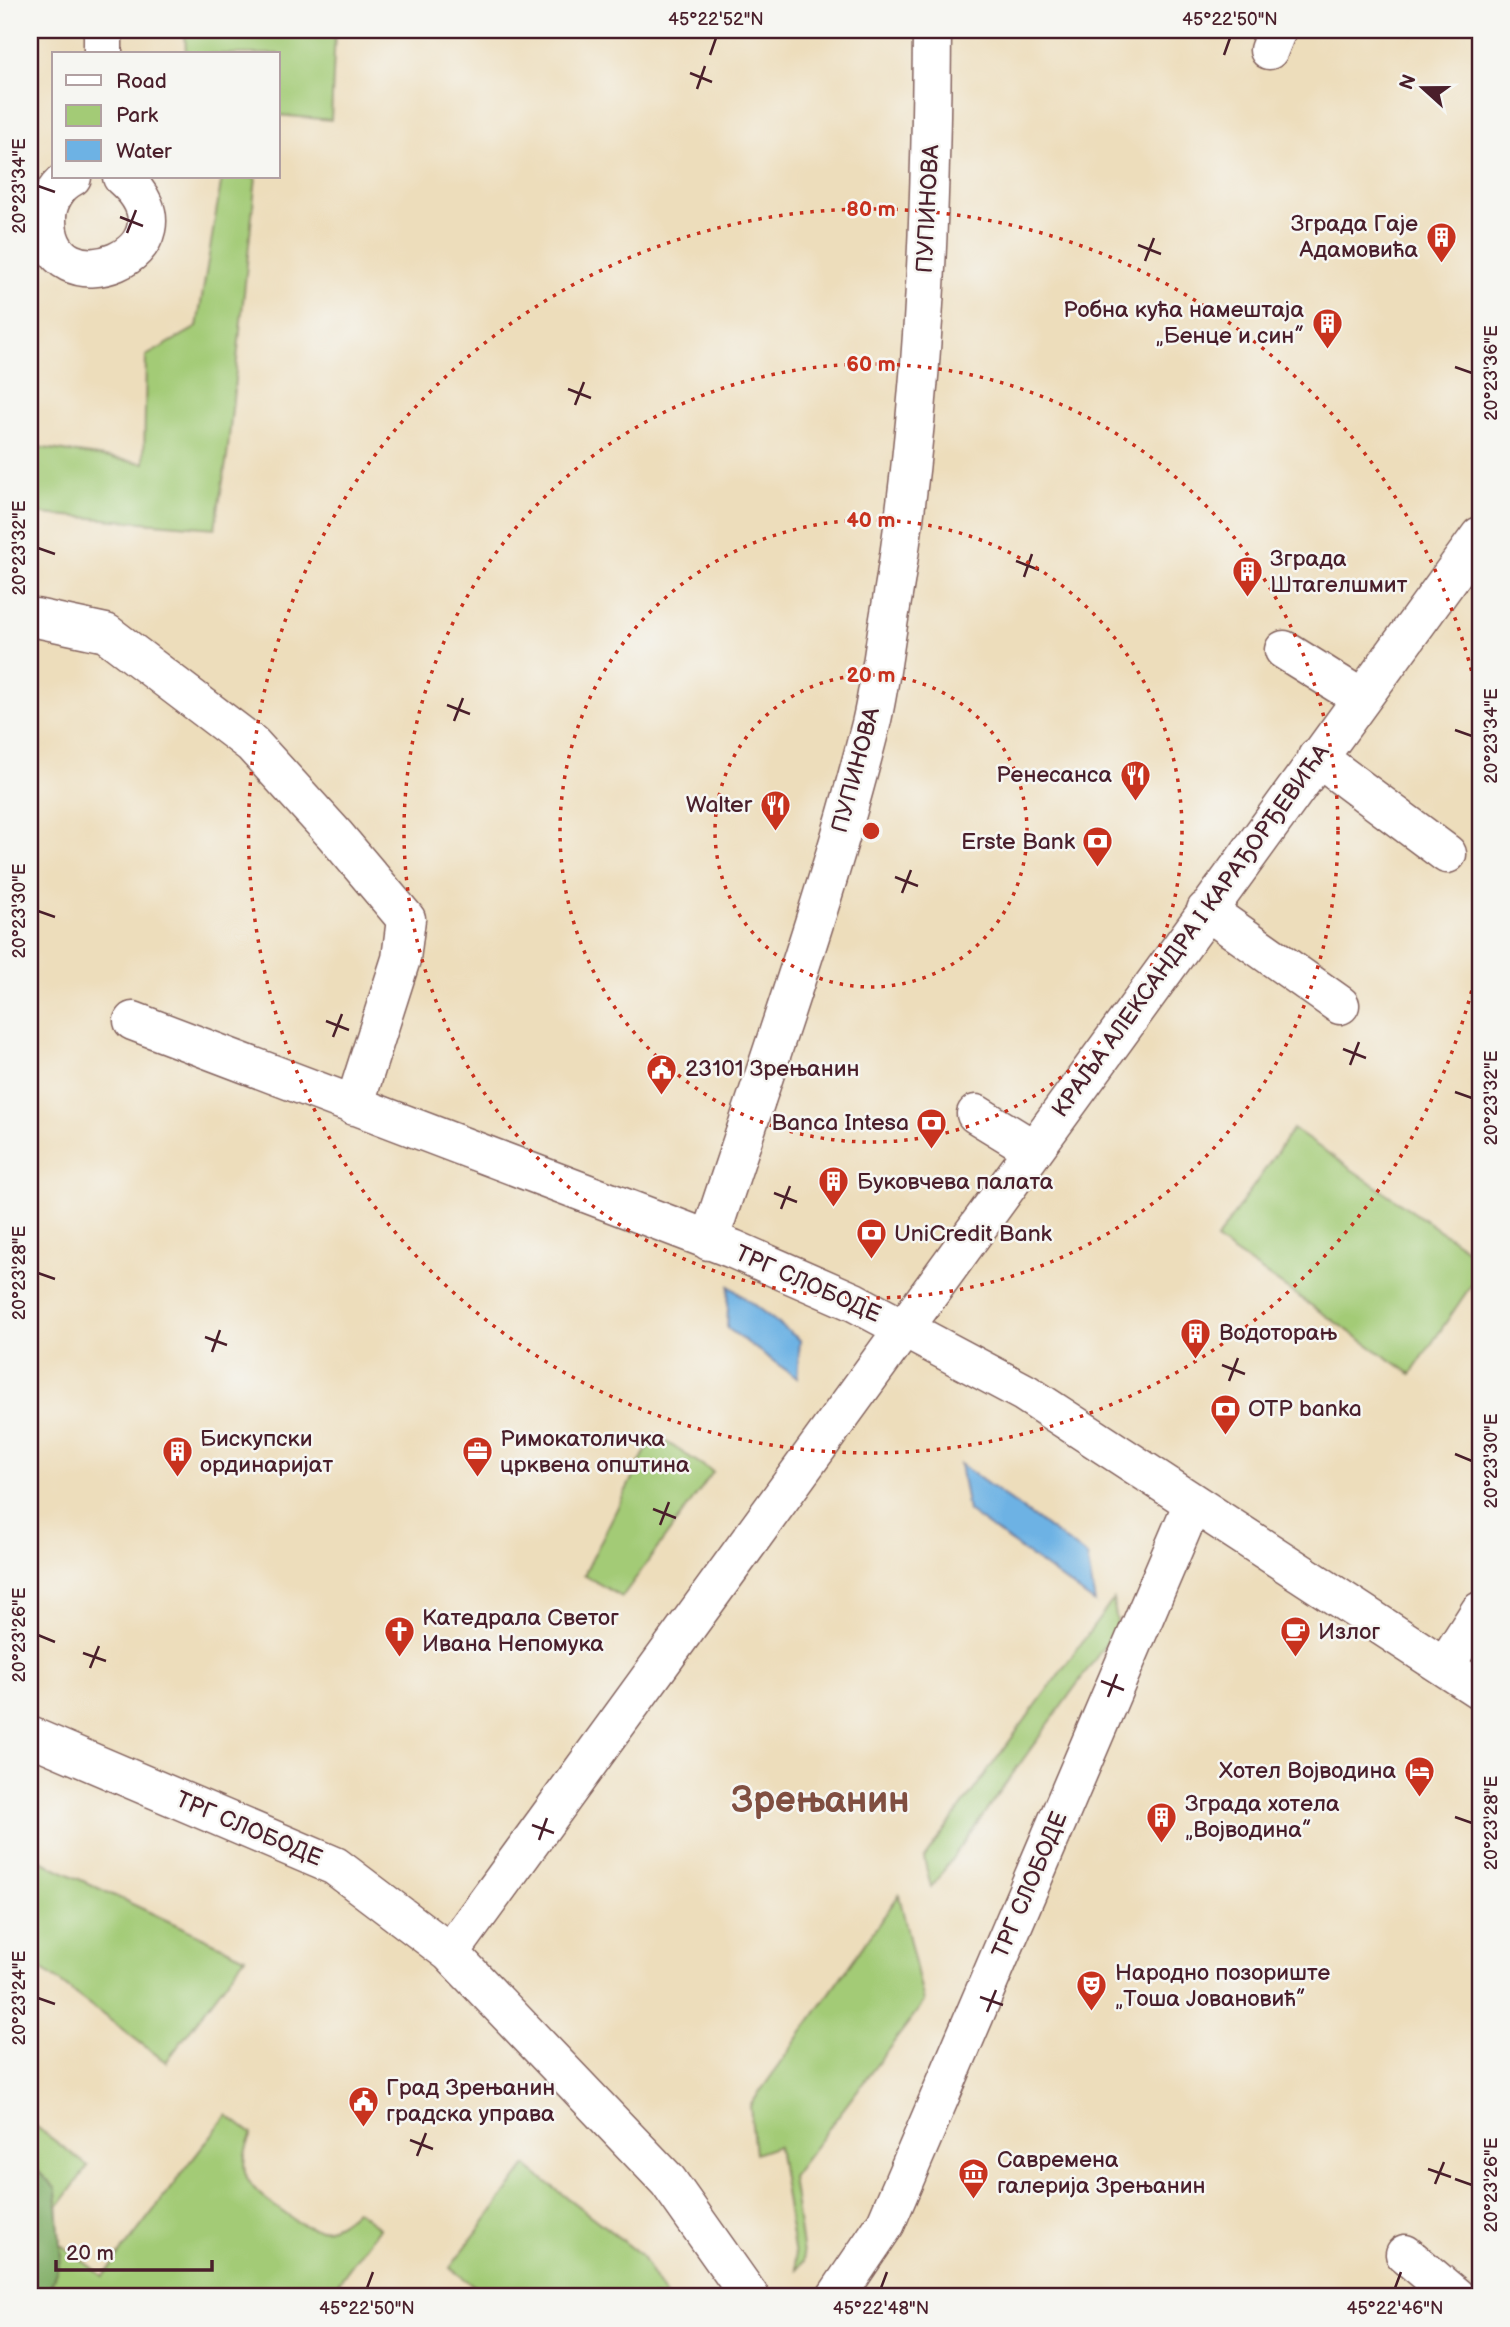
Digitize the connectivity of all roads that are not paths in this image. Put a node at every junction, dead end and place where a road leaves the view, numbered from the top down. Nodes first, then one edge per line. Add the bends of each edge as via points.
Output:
1 (103, 30) edge
2 (932, 30) edge
3 (103, 52) edge
4 (71, 178) edge
5 (123, 178) edge
6 (1480, 536) edge
7 (30, 620) edge
8 (1284, 650) dead end
9 (1361, 698) junction
10 (1317, 757) junction
11 (1447, 854) dead end
12 (1206, 910) junction
13 (1340, 1005) dead end
14 (133, 1021) dead end
15 (355, 1106) junction
16 (976, 1114) dead end
17 (1033, 1149) junction
18 (709, 1241) junction
19 (907, 1329) junction
20 (1193, 1503) junction
21 (1480, 1611) edge
22 (1445, 1666) junction
23 (1480, 1690) edge
24 (30, 1736) edge
25 (450, 1953) junction
26 (1405, 2254) dead end
27 (750, 2297) edge
28 (836, 2297) edge
29 (1456, 2297) edge

1 - 3 street
2 - 18 street, ПУПИНОВА via 931,153 919,377 901,549 871,722 800,966
4 - 5 street via 52,195 47,214 49,234 59,252 75,264 96,269 129,256 146,224 145,206
6 - 9 street, КРАЉА АЛЕКСАНДРА I КАРАЂОРЂЕВИЋА
7 - 15 street via 106,633 252,744 406,919 401,959
8 - 9 street
9 - 10 street, КРАЉА АЛЕКСАНДРА I КАРАЂОРЂЕВИЋА
10 - 11 street
10 - 12 street, КРАЉА АЛЕКСАНДРА I КАРАЂОРЂЕВИЋА
12 - 13 street
12 - 17 street, КРАЉА АЛЕКСАНДРА I КАРАЂОРЂЕВИЋА
14 - 15 street, ТРГ СЛОБОДЕ
15 - 18 street, ТРГ СЛОБОДЕ
16 - 17 street
17 - 19 street, КРАЉА АЛЕКСАНДРА I КАРАЂОРЂЕВИЋА
18 - 19 street, ТРГ СЛОБОДЕ
19 - 20 street, ТРГ СЛОБОДЕ via 1025,1393
19 - 25 street, ТРГ СЛОБОДЕ
20 - 22 street, ТРГ СЛОБОДЕ
20 - 28 street, ТРГ СЛОБОДЕ via 886,2222
21 - 22 street
22 - 23 street, ТРГ СЛОБОДЕ
24 - 25 street, ТРГ СЛОБОДЕ via 335,1866
25 - 27 street, ТРГ СЛОБОДЕ via 668,2181
26 - 29 street

